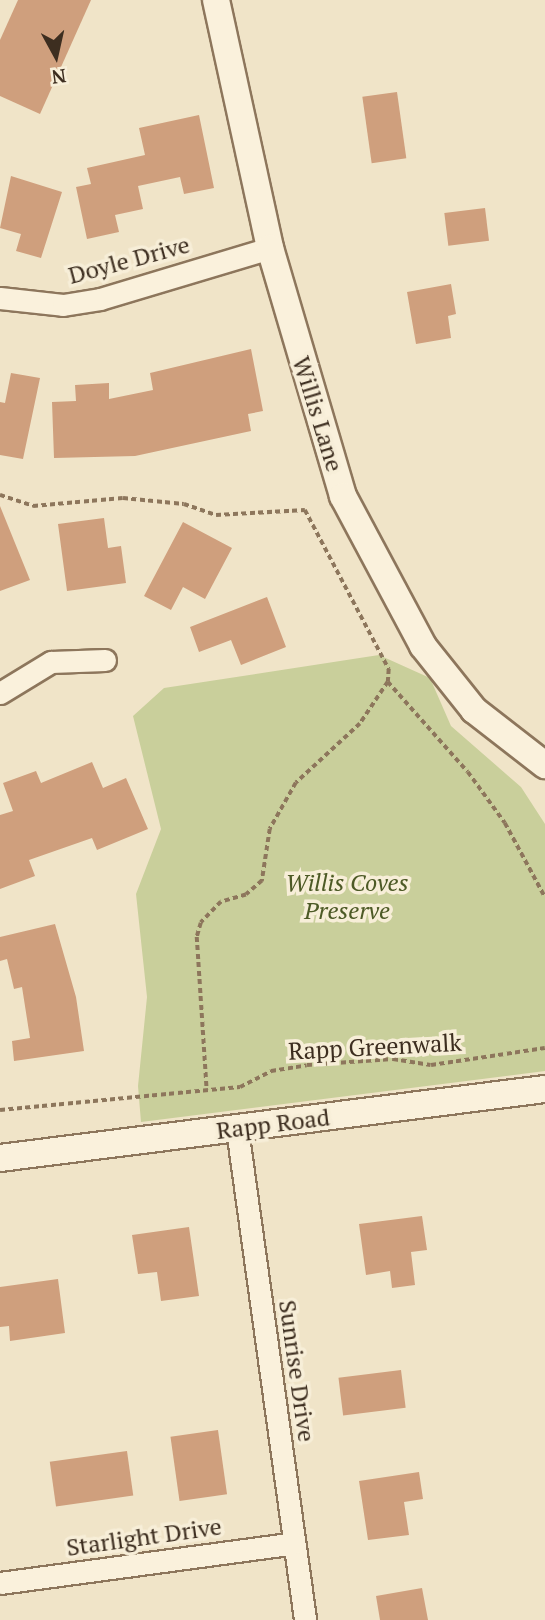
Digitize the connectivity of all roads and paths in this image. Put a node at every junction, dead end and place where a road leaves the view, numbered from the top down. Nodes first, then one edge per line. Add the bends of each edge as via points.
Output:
1 (216, 0) edge
2 (270, 248) junction
3 (0, 298) edge
4 (0, 495) edge
5 (105, 660) dead end
6 (388, 682) junction
7 (0, 693) edge
8 (545, 765) edge
9 (545, 897) edge
10 (545, 1048) edge
11 (545, 1089) edge
12 (207, 1090) junction
13 (0, 1110) edge
14 (237, 1129) junction
15 (0, 1158) edge
16 (294, 1543) junction
17 (0, 1583) edge
18 (305, 1620) edge

1 - 2 street, Willis Lane
2 - 3 street, Doyle Drive via 100,299 63,305
2 - 8 street, Willis Lane via 343,496 423,646 474,710
4 - 6 path via 33,506 122,498 184,504 216,515 305,510 389,669
5 - 7 street via 51,662
6 - 9 path via 476,782
6 - 12 path via 360,724 296,783 270,829 262,880 246,895 221,902 201,923 197,937
10 - 12 path, Rapp Greenwalk via 432,1065 393,1059 307,1065 271,1071 240,1087
11 - 14 street, Rapp Road
12 - 13 path, Rapp Greenwalk
14 - 15 street, Rapp Road
14 - 16 street, Sunrise Drive
16 - 17 street, Starlight Drive
16 - 18 street, Sunrise Drive

